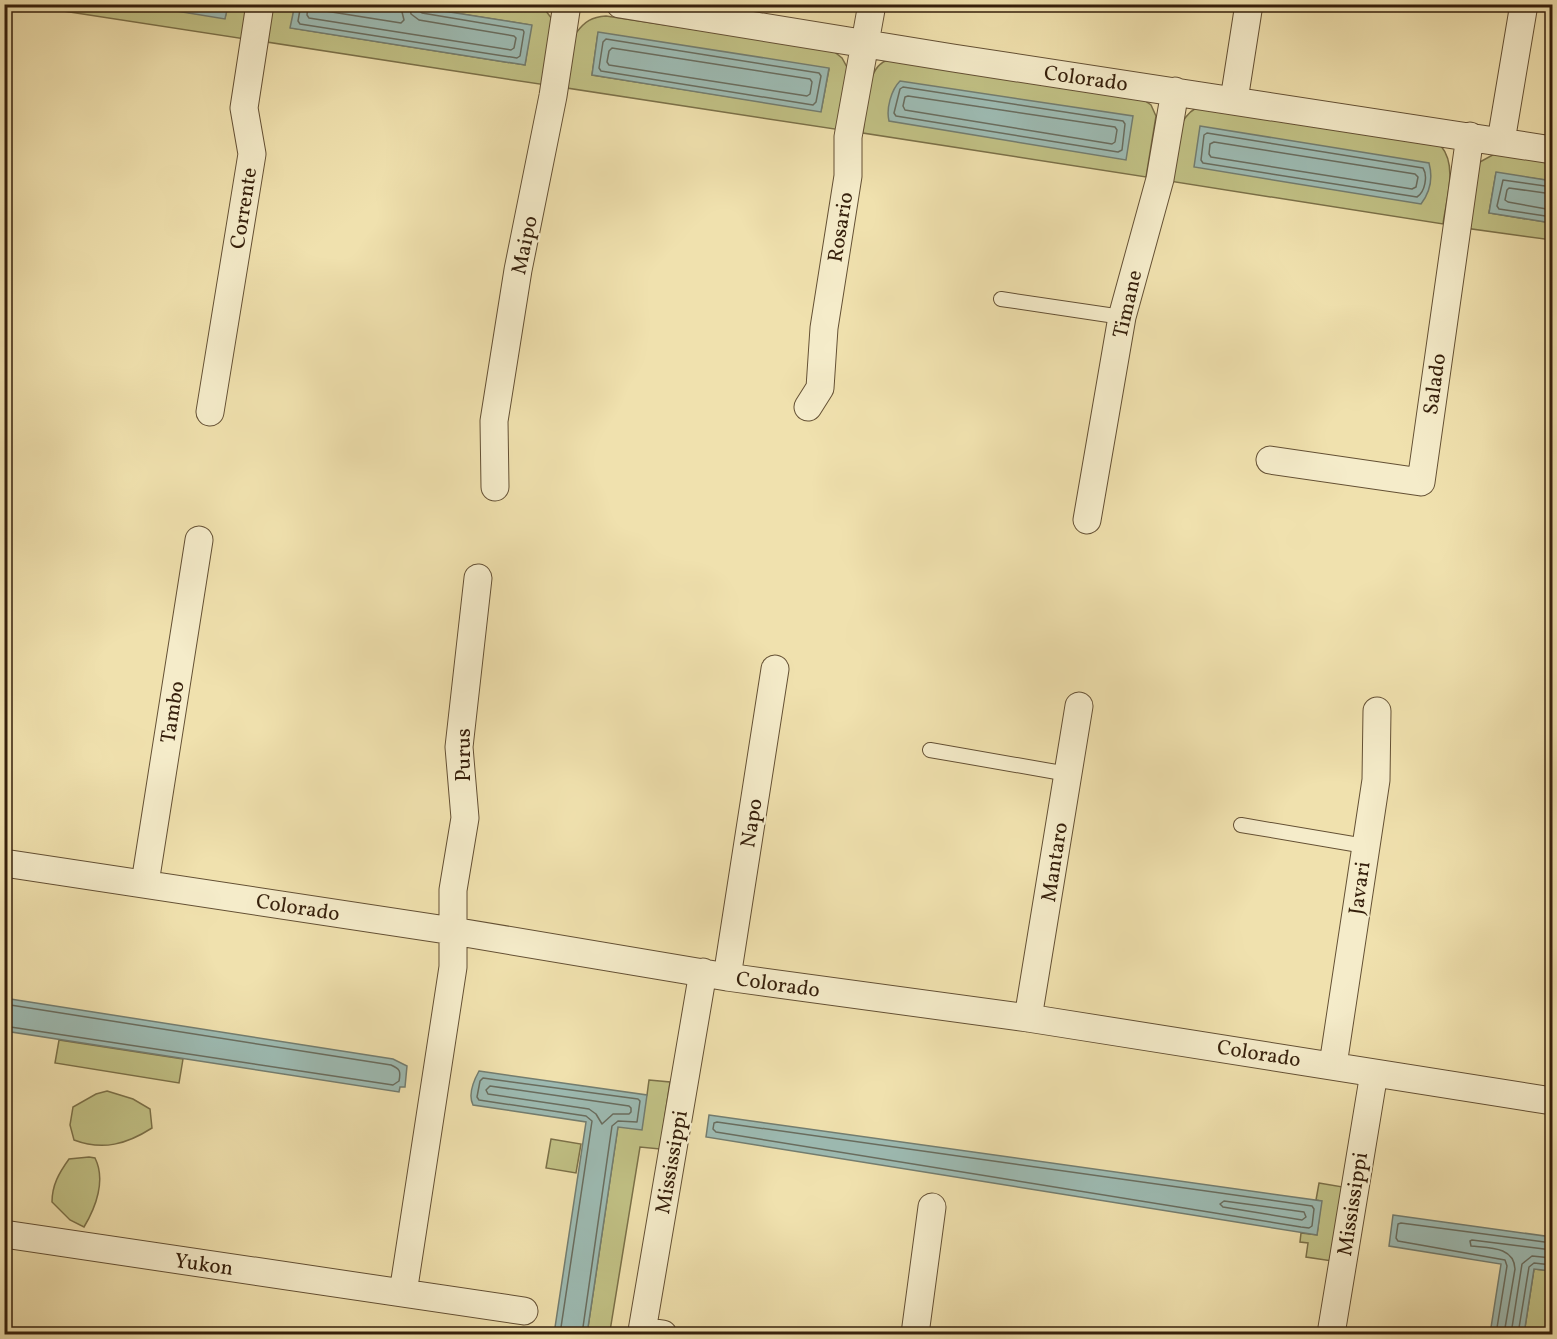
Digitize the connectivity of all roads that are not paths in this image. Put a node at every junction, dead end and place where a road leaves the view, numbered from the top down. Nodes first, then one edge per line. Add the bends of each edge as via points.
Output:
1 (260, 4) edge
2 (567, 4) edge
3 (620, 4) edge
4 (872, 4) edge
5 (1249, 4) edge
6 (1524, 4) edge
7 (864, 43) junction
8 (1175, 91) junction
9 (1234, 100) junction
10 (1470, 136) junction
11 (1501, 141) junction
12 (1552, 150) edge
13 (1001, 299) dead end
14 (1122, 317) junction
15 (808, 407) dead end
16 (210, 412) dead end
17 (1270, 460) dead end
18 (495, 487) dead end
19 (1087, 520) dead end
20 (199, 540) dead end
21 (477, 578) dead end
22 (775, 669) dead end
23 (1079, 706) dead end
24 (1377, 711) dead end
25 (930, 750) dead end
26 (1068, 774) junction
27 (1241, 825) dead end
28 (1365, 846) junction
29 (4, 863) edge
30 (145, 883) junction
31 (453, 931) junction
32 (715, 975) junction
33 (1028, 1018) junction
34 (1333, 1065) junction
35 (1374, 1072) junction
36 (1552, 1101) edge
37 (932, 1207) dead end
38 (4, 1234) edge
39 (403, 1293) junction
40 (524, 1311) dead end
41 (663, 1335) edge
42 (915, 1335) edge
43 (1330, 1335) edge

1 - 16 street, Corrente via 244,108 252,154
2 - 18 street, Maipo via 494,421
3 - 7 street, Colorado
4 - 7 street, Rosario
5 - 9 street
6 - 11 street
7 - 8 street, Colorado
7 - 15 street, Rosario via 848,137 848,176 824,328 820,388
8 - 9 street, Colorado
8 - 14 street, Timane via 1160,179
9 - 10 street, Colorado
10 - 11 street, Colorado
10 - 17 street, Salado via 1420,482
11 - 12 street, Colorado
13 - 14 lane
14 - 19 street, Timane
20 - 30 street, Tambo
21 - 31 street, Purus via 459,747 465,818 453,890
22 - 32 street, Napo
23 - 26 street, Mantaro
24 - 28 street, Javari via 1376,780
25 - 26 lane
26 - 33 street, Mantaro
27 - 28 lane
28 - 34 street, Javari
29 - 30 street, Colorado
30 - 31 street, Colorado
31 - 32 street, Colorado
31 - 39 street via 453,967
32 - 33 street, Colorado
32 - 41 street, Mississippi via 642,1331
33 - 34 street, Colorado
34 - 35 street, Colorado
35 - 36 street, Colorado
35 - 43 street, Mississippi
37 - 42 street
38 - 39 street, Yukon
39 - 40 street, Yukon

